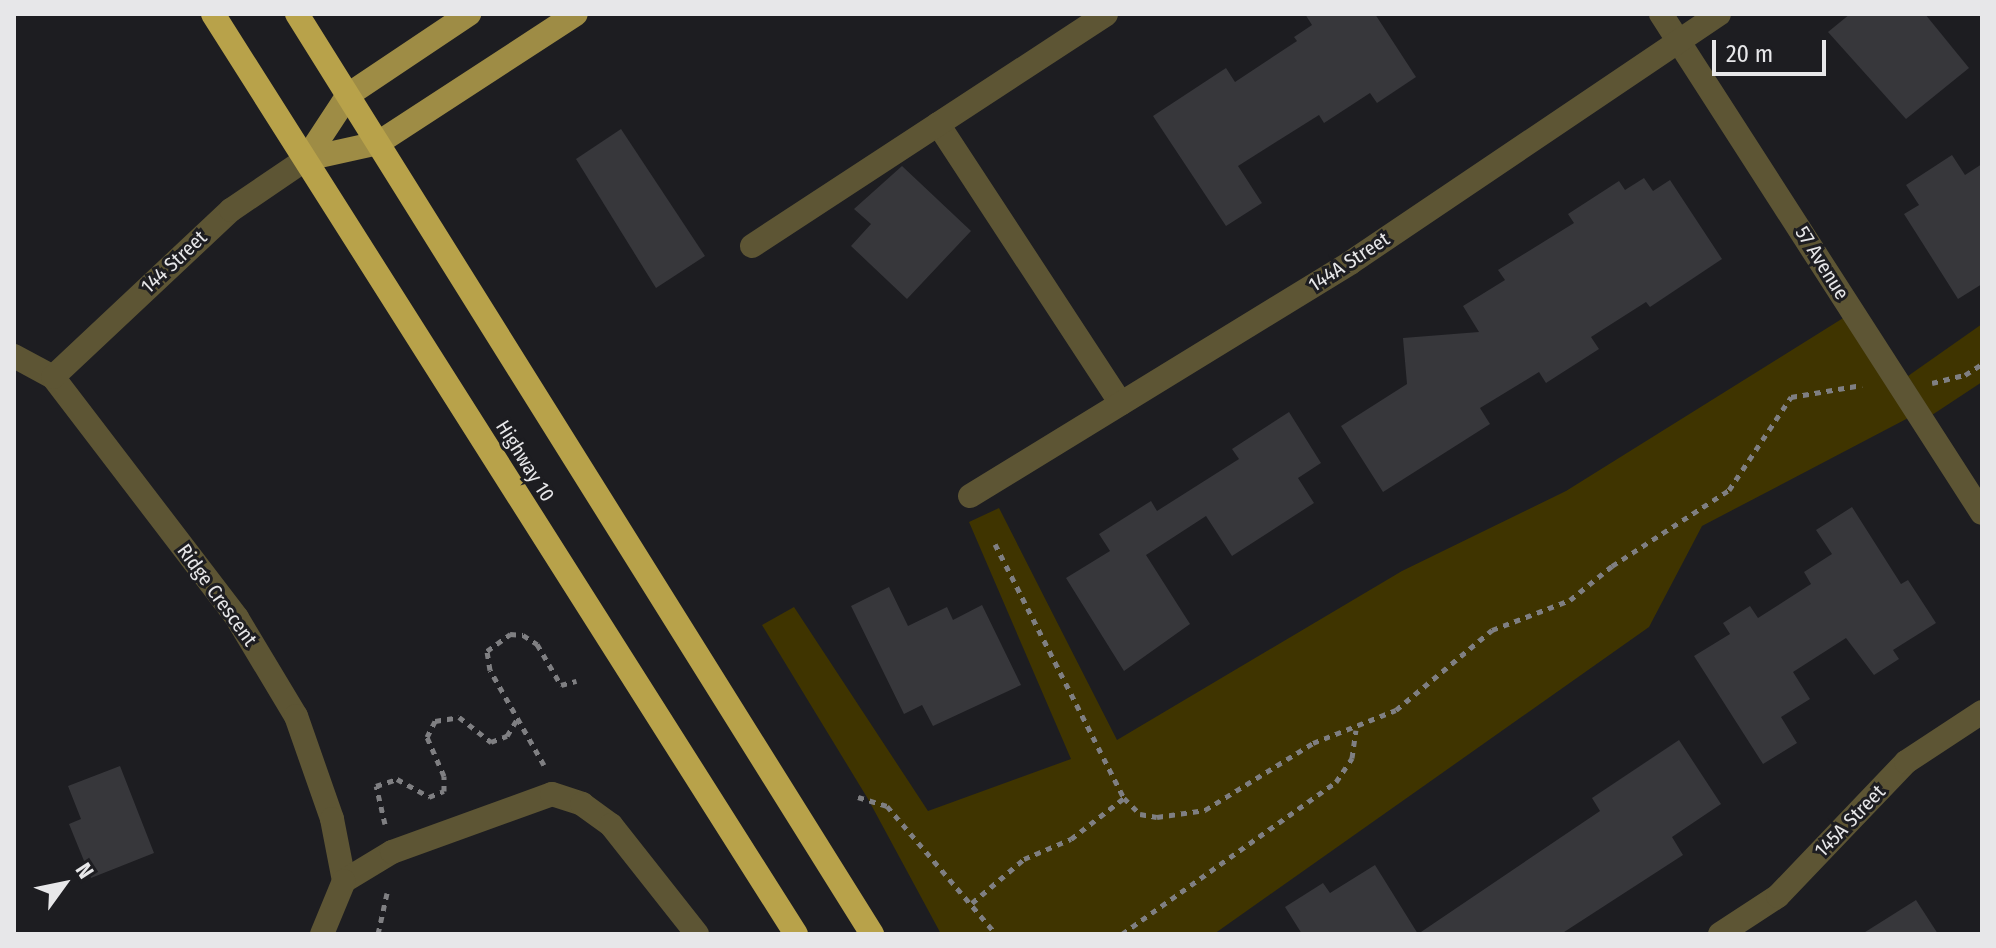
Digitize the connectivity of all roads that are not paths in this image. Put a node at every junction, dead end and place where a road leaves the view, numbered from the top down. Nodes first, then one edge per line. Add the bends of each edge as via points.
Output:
1 (213, 14) edge
2 (297, 14) edge
3 (469, 14) edge
4 (576, 14) edge
5 (1106, 14) edge
6 (1661, 14) edge
7 (1719, 14) edge
8 (1681, 41) junction
9 (348, 95) junction
10 (938, 124) junction
11 (378, 143) junction
12 (306, 159) junction
13 (752, 246) dead end
14 (14, 356) edge
15 (53, 377) junction
16 (1121, 404) junction
17 (970, 496) dead end
18 (1982, 513) edge
19 (1982, 712) edge
20 (344, 881) junction
21 (322, 934) edge
22 (697, 934) edge
23 (796, 934) edge
24 (872, 934) edge
25 (1720, 934) edge

1 - 12 highway, Highway 10
2 - 9 highway
3 - 9 main road, 144 Street
4 - 11 main road, 144 Street
5 - 10 street
6 - 8 street, 57 Avenue
7 - 8 street, 144A Street
8 - 16 street, 144A Street via 1350,263
8 - 18 street, 57 Avenue
9 - 11 highway
9 - 12 main road, 144 Street
10 - 13 street
10 - 16 street
11 - 12 main road, 144 Street
11 - 24 highway
12 - 15 street, 144 Street via 231,210
12 - 23 highway, Highway 10
14 - 15 street, Ridge Crescent
15 - 20 street, Ridge Crescent via 237,618 296,716 332,819
16 - 17 street, 144A Street
19 - 25 street, 145A Street via 1906,762 1778,896
20 - 21 street
20 - 22 street via 392,852 552,794 582,804 611,825

